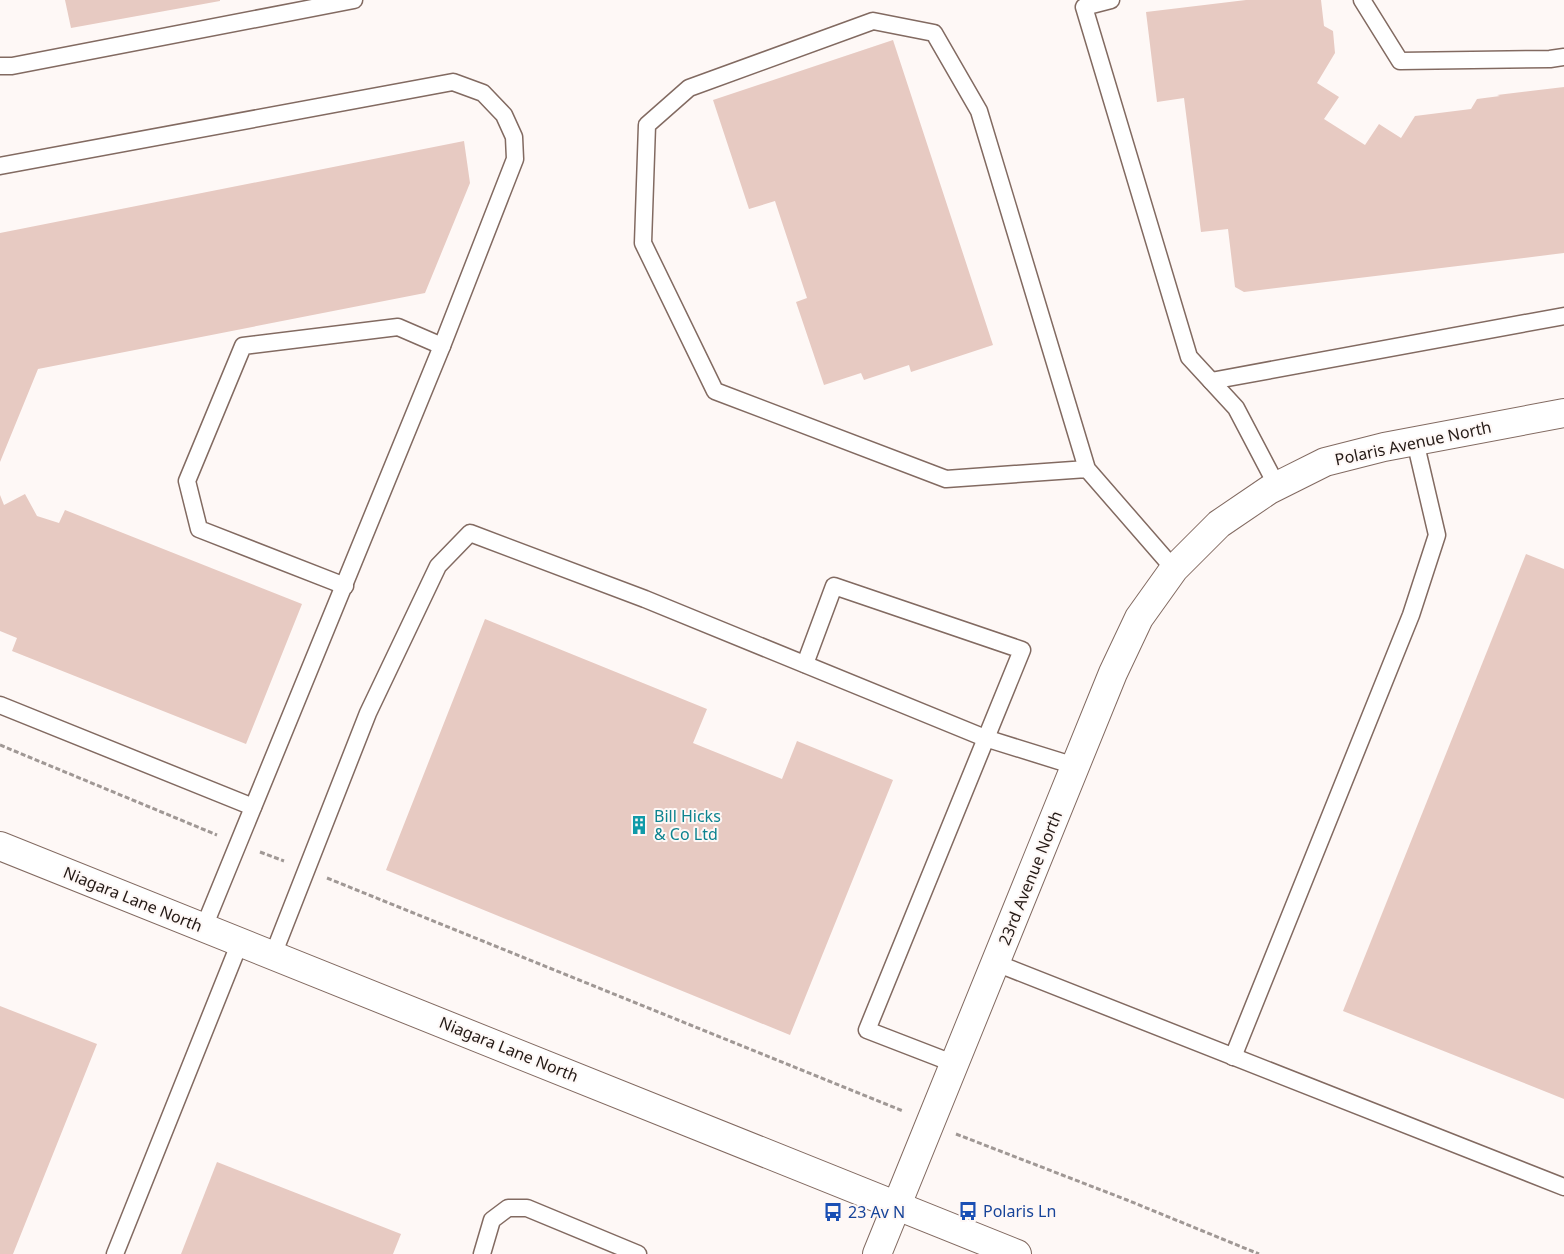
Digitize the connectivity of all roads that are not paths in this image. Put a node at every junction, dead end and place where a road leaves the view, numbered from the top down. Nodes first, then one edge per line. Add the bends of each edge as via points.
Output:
1 (354, 0) edge
2 (1111, 0) edge
3 (1362, 0) edge
4 (1564, 57) edge
5 (0, 66) edge
6 (0, 166) edge
7 (1564, 316) edge
8 (442, 346) junction
9 (1211, 381) junction
10 (1564, 413) edge
11 (1415, 441) junction
12 (1087, 469) junction
13 (1277, 486) junction
14 (1219, 524) joint
15 (1174, 569) junction
16 (345, 586) junction
17 (805, 664) junction
18 (0, 705) edge
19 (985, 738) junction
20 (1075, 766) junction
21 (253, 807) junction
22 (0, 846) edge
23 (204, 927) junction
24 (240, 942) junction
25 (273, 955) junction
26 (996, 963) junction
27 (1234, 1057) junction
28 (955, 1064) junction
29 (1564, 1187) edge
30 (897, 1206) junction
31 (115, 1254) edge
32 (482, 1254) edge
33 (638, 1254) edge
34 (877, 1254) edge
35 (1017, 1254) edge

1 - 5 lane
2 - 9 lane via 1084,7 1189,357
3 - 4 lane via 1400,61
6 - 8 lane via 453,82 483,93 504,115 514,137 515,159
7 - 9 lane
8 - 16 lane
8 - 16 lane via 398,327 242,346 190,472 187,481 199,529
9 - 13 lane via 1236,408
10 - 11 street, Polaris Avenue North
11 - 13 street, Polaris Avenue North via 1325,462
11 - 27 lane via 1437,535 1411,615
12 - 12 lane via 979,111 934,34 872,21 689,88 647,125 643,243 715,391 946,479
12 - 15 lane
13 - 14 street, Polaris Avenue North
14 - 15 street, 23rd Avenue North
15 - 20 street, 23rd Avenue North via 1139,618
16 - 21 lane
17 - 19 lane
17 - 19 lane via 834,586 1022,650
17 - 25 lane via 470,533 438,566 368,713
18 - 21 lane
19 - 20 lane
19 - 28 lane via 866,1030
20 - 26 street, 23rd Avenue North
21 - 23 lane
22 - 23 street, Niagara Lane North
23 - 24 street, Niagara Lane North
24 - 25 street, Niagara Lane North
24 - 31 lane
25 - 30 street, Niagara Lane North
26 - 27 lane
26 - 28 street, 23rd Avenue North
27 - 29 lane
28 - 30 street, 23rd Avenue North
30 - 34 street, 23rd Avenue North
30 - 35 street, Niagara Lane North
32 - 33 lane via 492,1220 508,1208 527,1208

